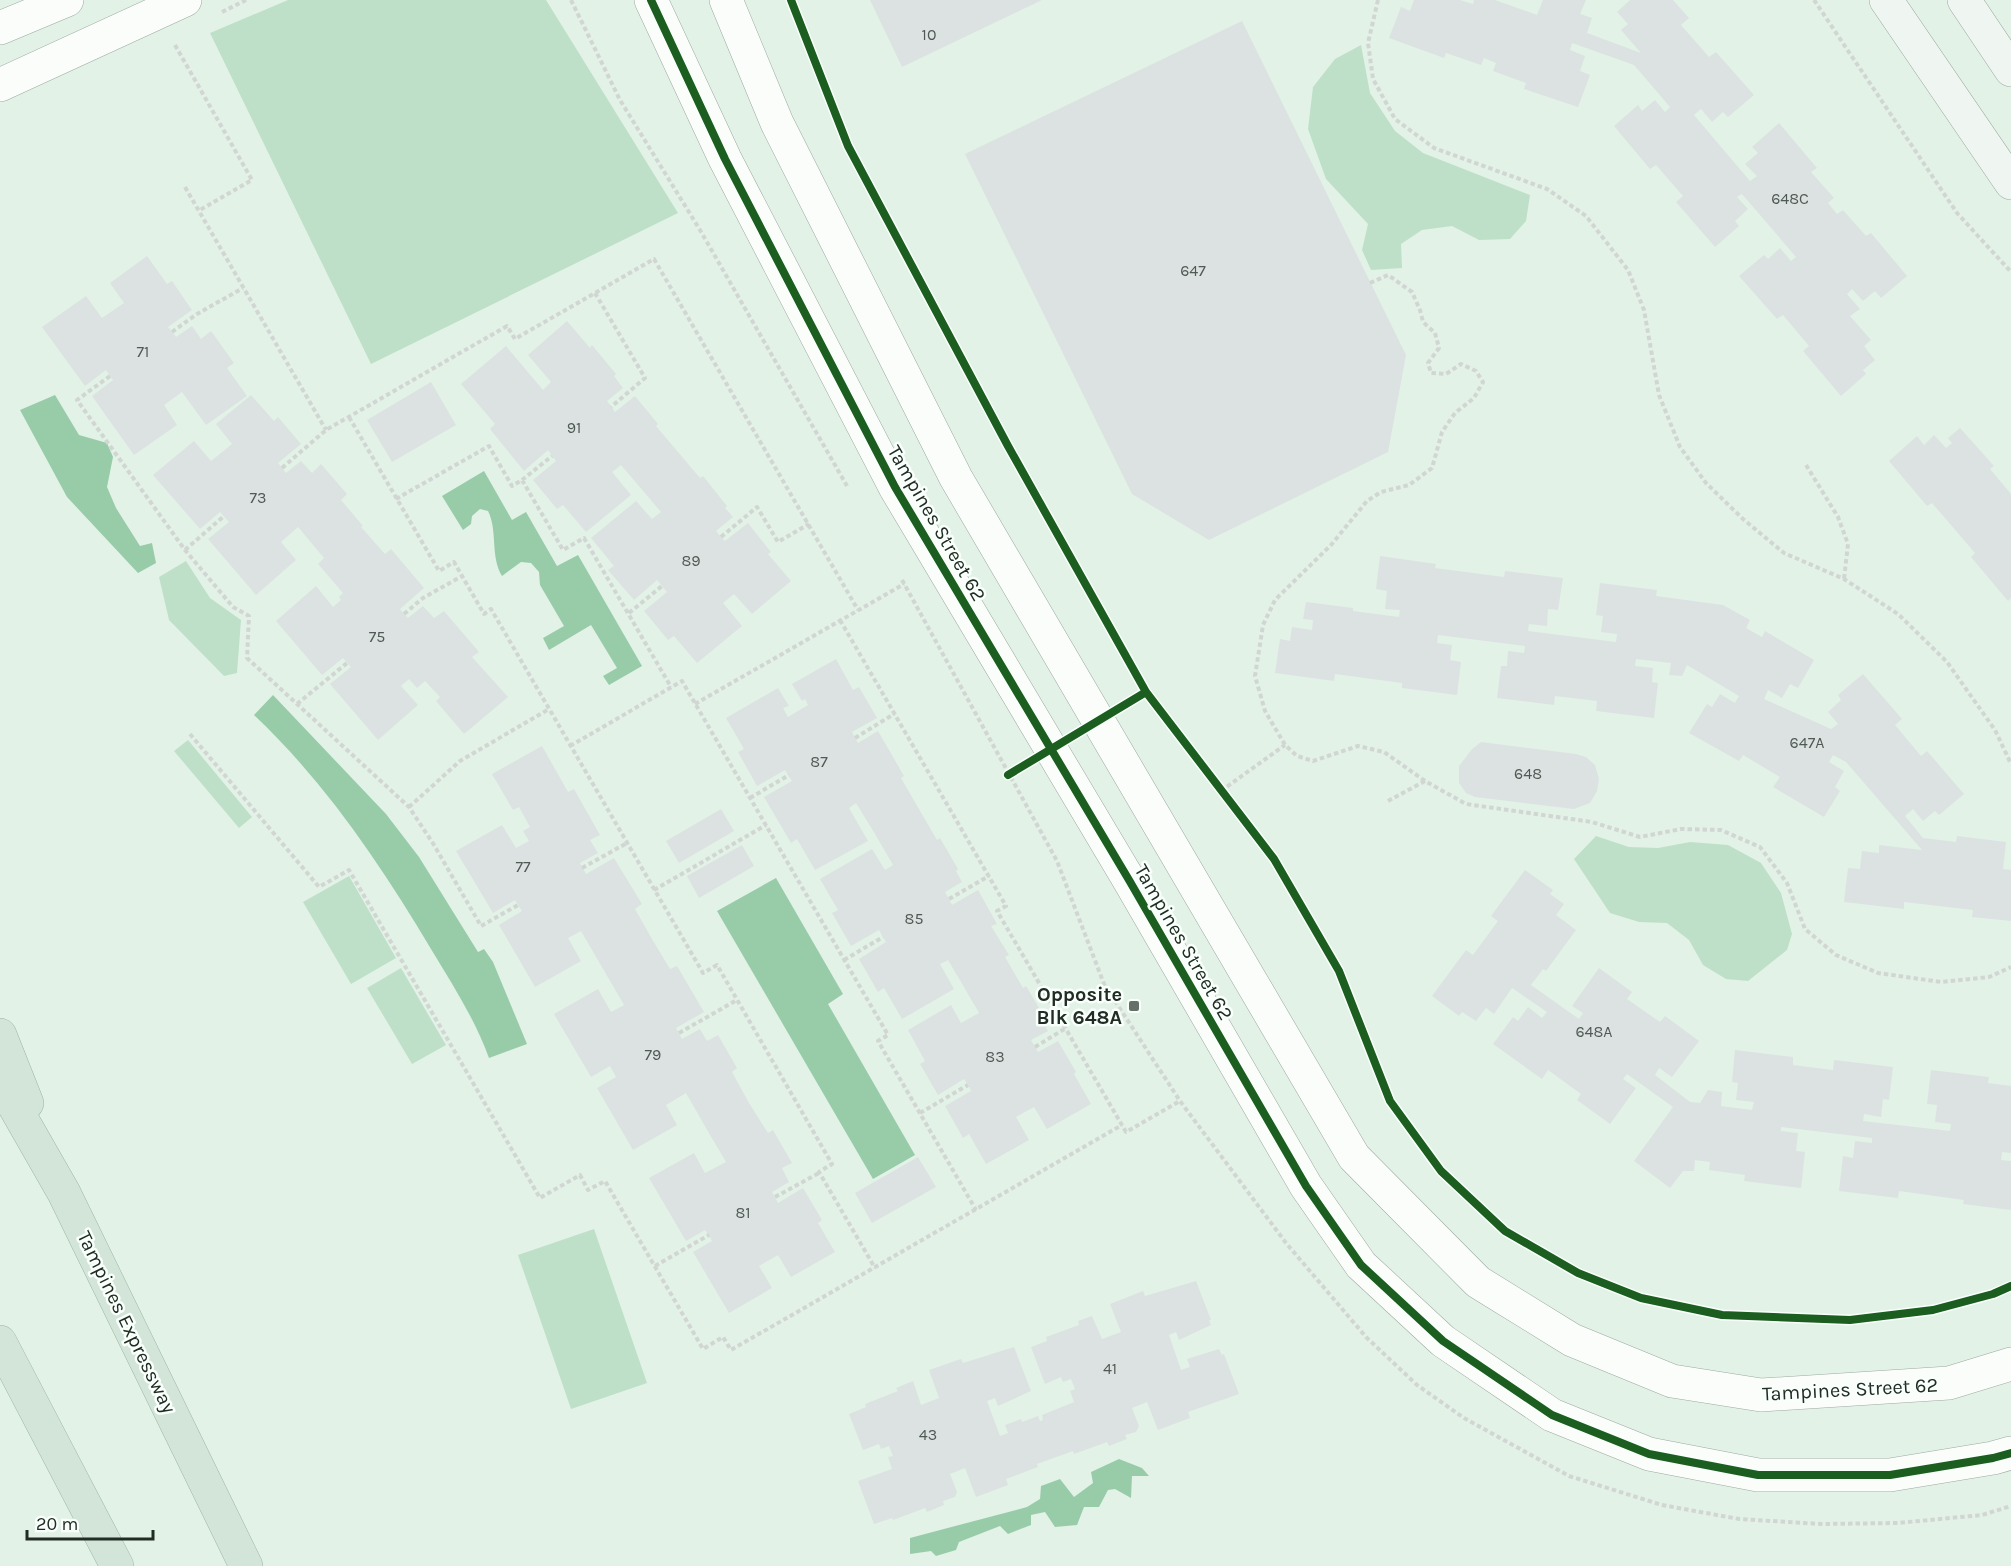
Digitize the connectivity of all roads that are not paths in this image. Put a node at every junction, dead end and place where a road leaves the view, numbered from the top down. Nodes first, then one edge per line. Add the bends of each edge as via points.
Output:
1 (68, 0) edge
2 (185, 0) edge
3 (726, 0) edge
4 (1886, 0) edge
5 (1964, 0) edge
6 (650, 3) edge
7 (0, 28) edge
8 (92, 42) junction
9 (2011, 70) edge
10 (0, 85) edge
11 (2011, 183) edge
12 (0, 1035) edge
13 (0, 1081) edge
14 (64, 1193) junction
15 (0, 1342) edge
16 (2011, 1364) edge
17 (2011, 1452) edge
18 (117, 1566) edge
19 (246, 1566) edge

1 - 7 street
1 - 8 street
2 - 8 street
3 - 16 street, Tampines Street 62 via 777,123 956,478 1354,1157 1478,1282 1572,1340 1672,1381 1761,1395 1949,1383
4 - 11 street
5 - 9 street
6 - 17 street, Tampines Street 62 via 724,159 895,488 1306,1186 1361,1265 1443,1341 1552,1415 1649,1454 1758,1475 1890,1475
8 - 10 street
12 - 14 highway
13 - 14 highway, Tampines Expressway
14 - 19 highway, Tampines Expressway
15 - 18 highway

